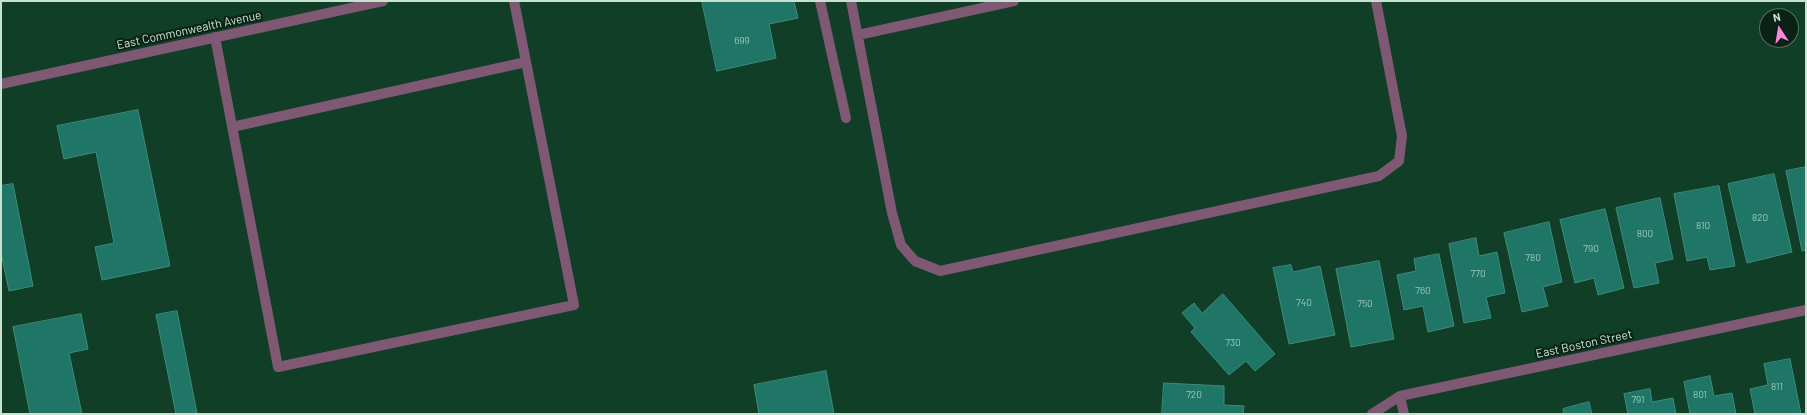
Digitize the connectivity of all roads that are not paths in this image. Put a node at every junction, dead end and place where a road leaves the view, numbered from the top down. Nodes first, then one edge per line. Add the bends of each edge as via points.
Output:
1 (383, 1) edge
2 (514, 1) edge
3 (820, 1) edge
4 (851, 1) edge
5 (1014, 1) edge
6 (1376, 1) edge
7 (858, 35) junction
8 (215, 37) junction
9 (526, 62) junction
10 (1, 84) edge
11 (846, 118) dead end
12 (232, 127) junction
13 (1806, 310) edge
14 (1400, 396) junction
15 (1372, 414) edge
16 (1404, 414) edge

1 - 8 street, East Commonwealth Avenue
2 - 9 street
3 - 11 street
4 - 7 street
5 - 7 street
6 - 7 street via 1402,136 1398,161 1379,176 940,271 915,261 901,245 892,213
8 - 10 street, East Commonwealth Avenue
8 - 12 street
9 - 12 street
9 - 12 street via 574,305 278,367
13 - 14 street, East Boston Street
14 - 15 street, East Boston Street
14 - 16 street

